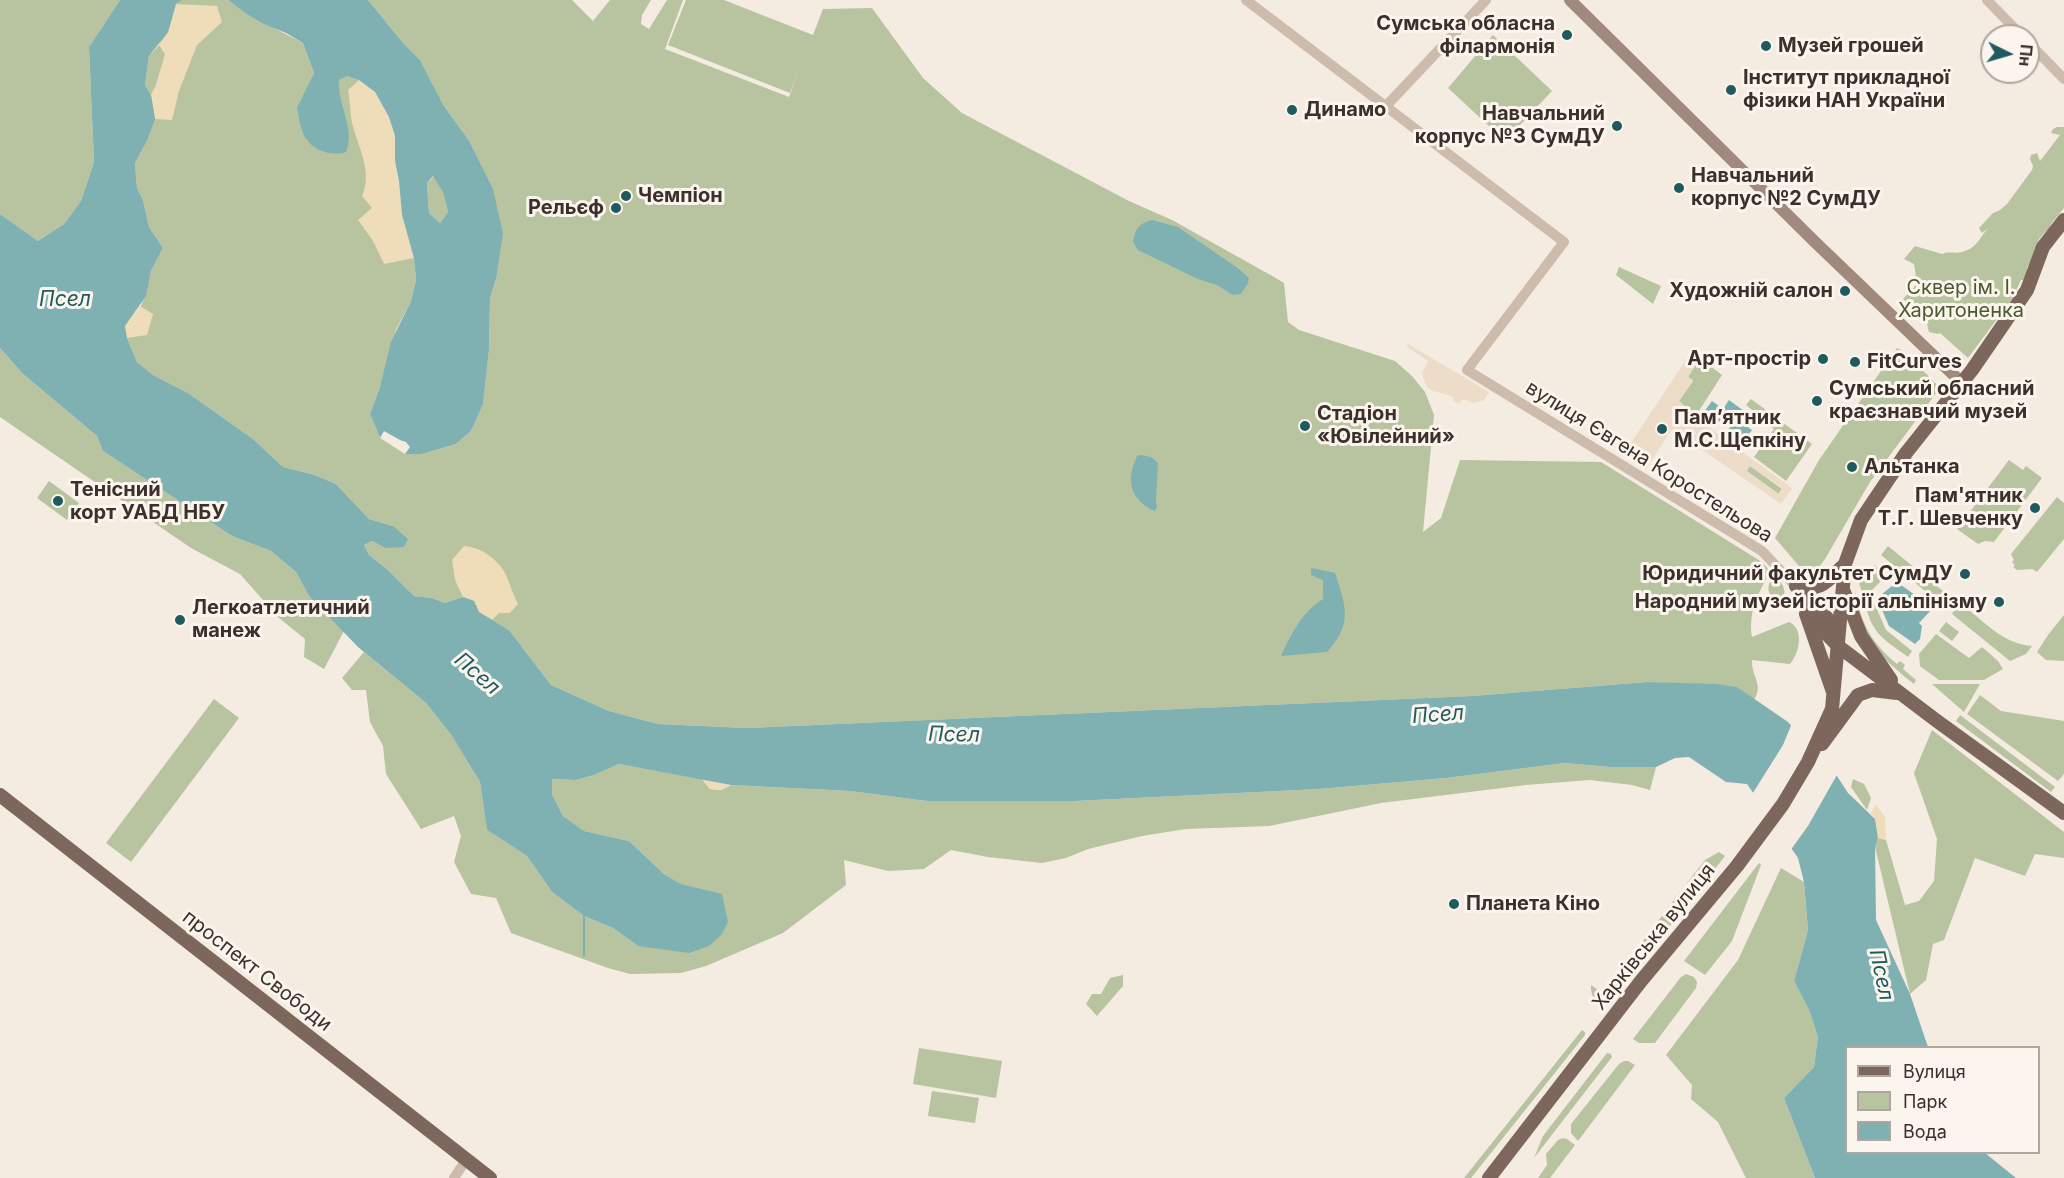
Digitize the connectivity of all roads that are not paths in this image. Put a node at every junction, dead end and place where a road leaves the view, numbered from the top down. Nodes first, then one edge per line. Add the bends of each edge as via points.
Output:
1 (1246, 0) edge
2 (1486, 0) edge
3 (1570, 0) edge
4 (1987, 0) edge
5 (2010, 24) edge
6 (2040, 54) edge
7 (2064, 79) edge
8 (1387, 105) junction
9 (2064, 220) edge
10 (1962, 383) junction
11 (1845, 564) junction
12 (1843, 586) junction
13 (1799, 590) junction
14 (1838, 646) junction
15 (1901, 694) junction
16 (1836, 707) junction
17 (0, 795) edge
18 (2064, 813) edge
19 (466, 1160) junction
20 (454, 1178) edge
21 (490, 1178) edge
22 (1489, 1178) edge

1 - 8 street
2 - 8 street
3 - 10 main road
4 - 5 street
6 - 7 street
8 - 13 street, вулиця Євгена Коростельова via 1564,242 1467,370 1762,551
9 - 10 main road via 2043,247 2027,290
10 - 11 main road via 1861,520
11 - 12 main road
11 - 13 main road via 1822,586
12 - 14 main road
12 - 15 main road via 1861,636
13 - 14 main road via 1819,626
13 - 16 main road
14 - 15 main road
14 - 16 main road
15 - 16 main road via 1865,691 1849,705
15 - 18 main road
16 - 22 main road, Харківська вулиця via 1783,804 1756,841 1641,981
17 - 19 main road, проспект Свободи
19 - 20 street
19 - 21 main road, проспект Свободи

